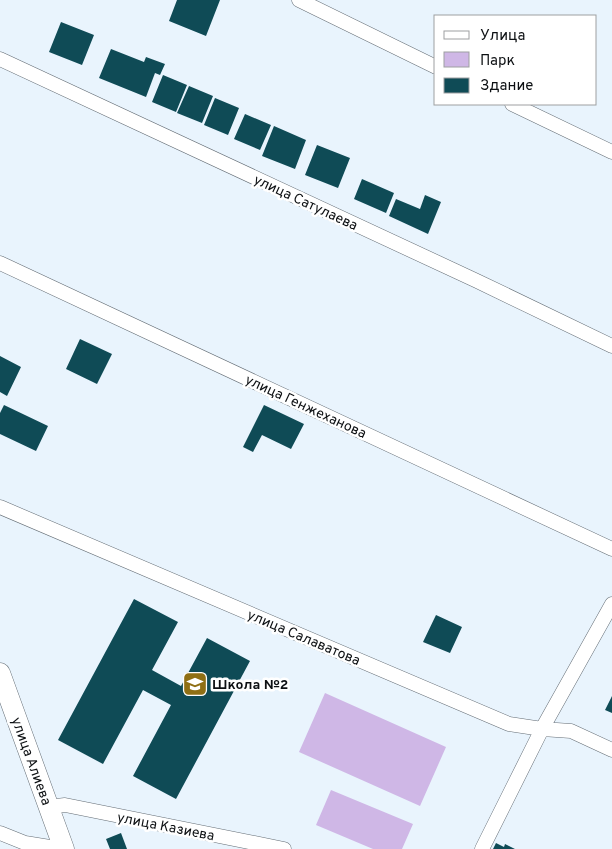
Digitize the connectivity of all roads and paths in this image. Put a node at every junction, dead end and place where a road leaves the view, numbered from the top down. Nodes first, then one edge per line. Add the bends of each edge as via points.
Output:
1 (299, 0) edge
2 (0, 59) edge
3 (434, 65) edge
4 (514, 105) edge
5 (612, 152) edge
6 (0, 263) edge
7 (612, 346) edge
8 (0, 507) edge
9 (612, 549) edge
10 (612, 604) edge
11 (0, 673) edge
12 (542, 730) junction
13 (612, 750) edge
14 (48, 807) junction
15 (0, 833) edge
16 (24, 846) edge
17 (63, 849) edge
18 (284, 849) edge
19 (482, 849) edge

1 - 3 street
2 - 7 street, улица Сатулаева
4 - 5 street
6 - 9 street, улица Генжеханова
8 - 12 street, улица Салаватова via 509,724
10 - 12 street
11 - 14 street, улица Алиева
12 - 13 street, улица Салаватова via 571,731
12 - 19 street
14 - 17 street, улица Алиева
14 - 18 street, улица Казиева via 64,805
15 - 16 street
16 - 17 street

